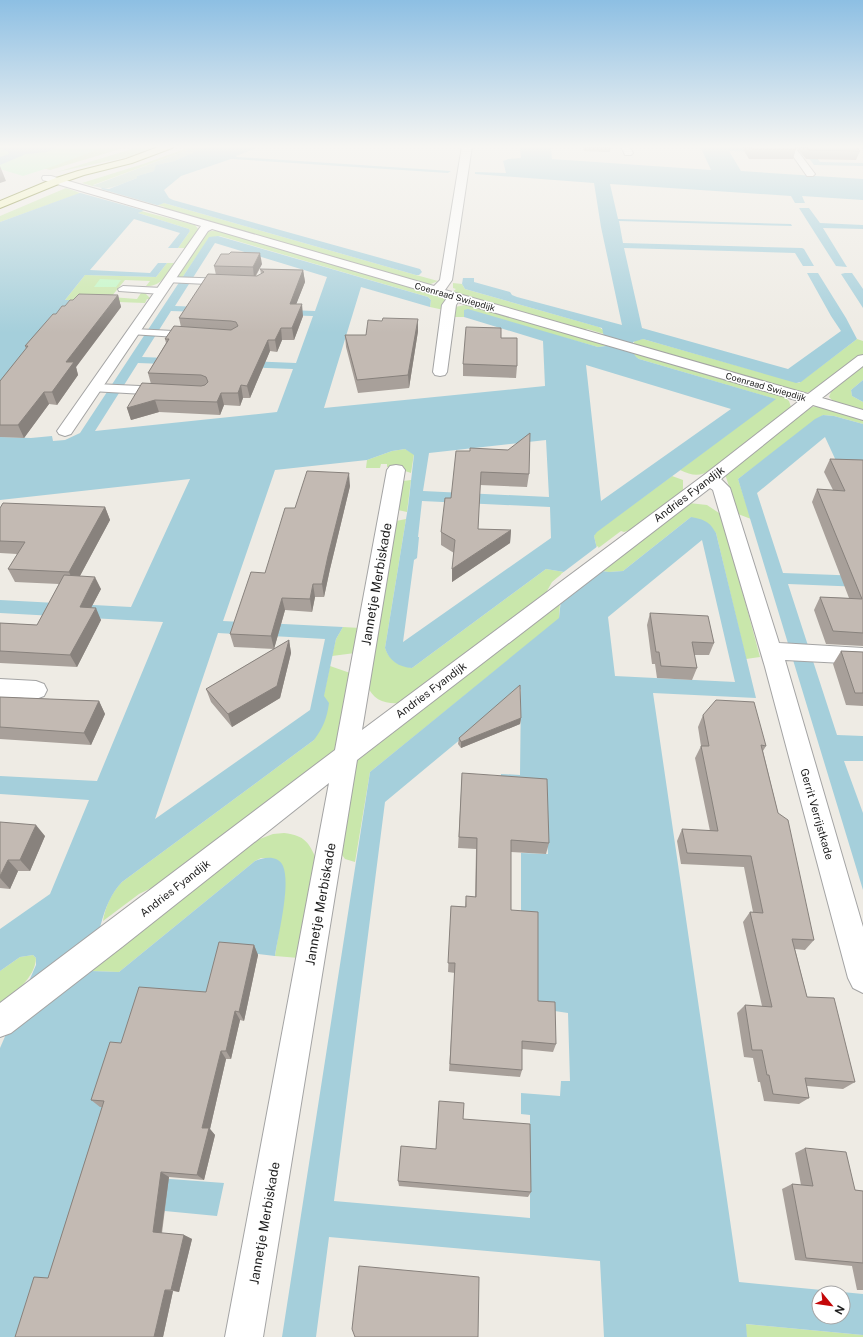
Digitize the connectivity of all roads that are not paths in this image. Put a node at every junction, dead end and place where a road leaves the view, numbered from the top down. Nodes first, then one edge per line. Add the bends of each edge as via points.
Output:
1 (149, 208) edge
2 (458, 208) edge
3 (210, 226) junction
4 (237, 282) edge
5 (169, 284) junction
6 (123, 289) dead end
7 (436, 291) junction
8 (456, 297) junction
9 (137, 332) junction
10 (201, 335) edge
11 (863, 359) edge
12 (440, 372) dead end
13 (98, 388) junction
14 (172, 392) edge
15 (810, 400) junction
16 (863, 415) edge
17 (65, 430) dead end
18 (396, 470) dead end
19 (710, 479) junction
20 (777, 651) junction
21 (863, 656) edge
22 (0, 688) edge
23 (36, 690) dead end
24 (346, 755) junction
25 (863, 978) edge
26 (0, 1022) edge
27 (244, 1337) edge

1 - 3 street, Coenraad Swiepdijk
2 - 7 street via 446,280
3 - 5 street via 204,229
3 - 7 street, Coenraad Swiepdijk
4 - 5 lane via 195,281
5 - 6 lane
5 - 9 street
7 - 8 street, Coenraad Swiepdijk
8 - 12 street via 449,305
8 - 15 street, Coenraad Swiepdijk
9 - 10 lane
9 - 13 street
11 - 15 street, Andries Fyandijk
13 - 14 lane
13 - 17 street
15 - 16 street, Coenraad Swiepdijk
15 - 19 street, Andries Fyandijk
18 - 24 street, Jannetje Merbiskade
19 - 20 street, Gerrit Verrijstkade via 721,488
19 - 24 street, Andries Fyandijk
20 - 21 street
20 - 25 street, Gerrit Verrijstkade
22 - 23 street
24 - 26 street, Andries Fyandijk
24 - 27 street, Jannetje Merbiskade

